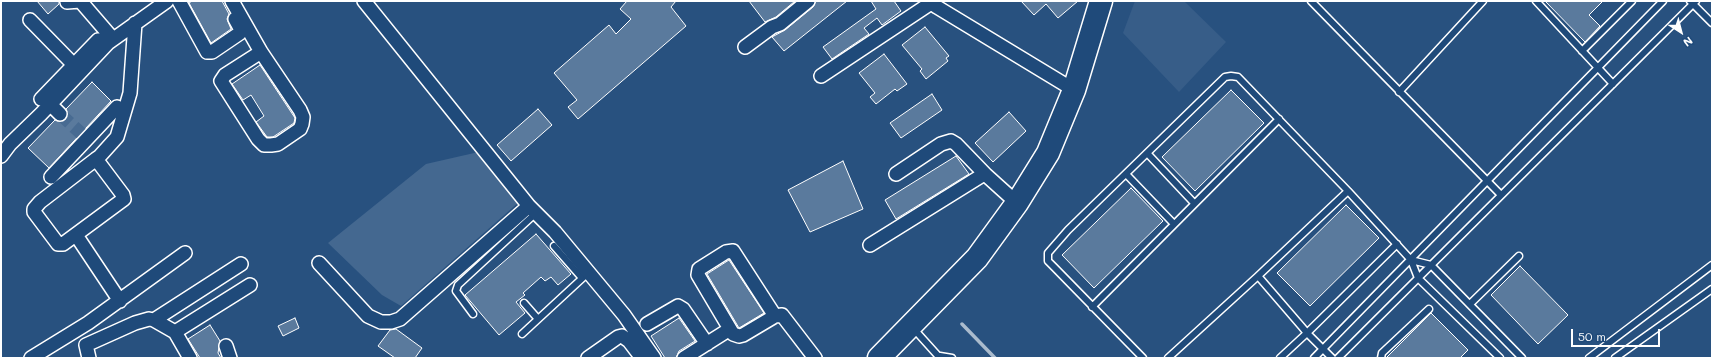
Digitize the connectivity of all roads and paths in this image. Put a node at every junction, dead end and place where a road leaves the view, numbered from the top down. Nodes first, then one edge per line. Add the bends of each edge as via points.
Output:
1 (167, 1) edge
2 (179, 1) edge
3 (224, 1) edge
4 (232, 1) edge
5 (808, 1) edge
6 (1101, 1) edge
7 (1311, 1) edge
8 (1483, 1) edge
9 (1536, 1) edge
10 (1632, 1) edge
11 (1663, 1) edge
12 (67, 2) dead end
13 (930, 2) edge
14 (1693, 2) edge
15 (370, 3) edge
16 (30, 20) dead end
17 (136, 23) junction
18 (1712, 23) edge
19 (112, 39) junction
20 (746, 47) dead end
21 (1582, 51) junction
22 (261, 52) junction
23 (74, 64) junction
24 (1598, 68) junction
25 (821, 76) dead end
26 (1613, 84) junction
27 (1074, 90) junction
28 (1399, 92) junction
29 (45, 101) junction
30 (117, 107) dead end
31 (60, 114) tunnel mouth
32 (1279, 119) junction
33 (6, 140) edge
34 (1147, 153) junction
35 (1, 156) edge
36 (96, 159) junction
37 (896, 174) dead end
38 (1126, 174) junction
39 (986, 176) junction
40 (51, 177) dead end
41 (1488, 181) junction
42 (1348, 191) junction
43 (1501, 195) junction
44 (1017, 203) junction
45 (1194, 203) junction
46 (532, 210) junction
47 (1174, 224) junction
48 (76, 235) junction
49 (1397, 244) junction
50 (870, 245) dead end
51 (554, 246) dead end
52 (185, 254) dead end
53 (1519, 256) dead end
54 (1411, 260) junction
55 (241, 264) dead end
56 (319, 264) dead end
57 (1431, 265) junction
58 (1712, 265) edge
59 (585, 276) junction
60 (1258, 276) junction
61 (1418, 278) junction
62 (250, 285) dead end
63 (1712, 289) edge
64 (120, 301) junction
65 (524, 303) dead end
66 (1470, 304) junction
67 (1092, 307) junction
68 (1429, 309) dead end
69 (473, 314) dead end
70 (775, 316) junction
71 (538, 319) junction
72 (154, 320) junction
73 (88, 323) junction
74 (647, 324) dead end
75 (911, 326) junction
76 (730, 329) junction
77 (175, 332) junction
78 (1307, 333) junction
79 (522, 334) dead end
80 (96, 340) junction
81 (706, 344) junction
82 (1323, 349) junction
83 (592, 357) edge
84 (940, 357) edge
85 (31, 358) edge
86 (89, 358) edge
87 (190, 358) edge
88 (642, 358) edge
89 (654, 358) edge
90 (684, 358) edge
91 (815, 358) edge
92 (879, 358) edge
93 (952, 358) edge
94 (1143, 358) edge
95 (1168, 358) edge
96 (1280, 358) edge
97 (1314, 358) edge
98 (1332, 358) edge
99 (1338, 358) edge
100 (1381, 358) edge
101 (1500, 358) edge
102 (1522, 358) edge
103 (1589, 358) edge
104 (1615, 358) edge

1 - 17 street
2 - 3 street via 206,51 210,53 240,34 241,30
4 - 22 street
5 - 20 street
6 - 27 highway
7 - 28 lane
8 - 28 lane
9 - 21 lane
10 - 21 lane
11 - 24 lane
12 - 19 street via 80,1
13 - 25 street
13 - 27 street
14 - 18 lane
14 - 26 lane
15 - 46 street
16 - 23 street
17 - 19 street
17 - 36 street via 127,106 117,137
19 - 23 street via 98,40
19 - 29 street
21 - 24 lane
22 - 22 street via 303,117 300,129 278,144 264,145 258,139 221,81 225,75
23 - 29 street
24 - 26 lane
24 - 41 lane
26 - 43 lane
27 - 44 highway via 1048,153
28 - 41 lane
29 - 31 street
29 - 33 street
30 - 40 street
32 - 34 lane via 1238,77 1225,77
32 - 42 lane
32 - 45 lane
33 - 35 street
34 - 38 lane
34 - 45 lane
36 - 48 street via 123,194 124,199
36 - 48 street via 34,209 58,244 63,244
37 - 39 street via 941,144 951,141
38 - 47 lane
38 - 67 lane via 1048,253 1048,261
39 - 44 street
39 - 50 street via 981,176
41 - 43 lane
41 - 54 lane
42 - 49 lane
42 - 60 lane
43 - 57 lane
44 - 75 highway via 977,258
45 - 47 lane
46 - 56 street via 400,319 391,322 381,322 368,316
46 - 59 street
46 - 69 lane via 458,285 456,291
47 - 67 lane
48 - 64 street
49 - 54 lane
49 - 78 lane
51 - 59 lane
52 - 64 street
53 - 66 lane
54 - 57 lane
54 - 61 lane
54 - 82 lane
55 - 72 street
57 - 61 lane
57 - 66 lane
58 - 103 lane
59 - 71 lane
59 - 89 street via 624,315
60 - 78 lane
60 - 95 lane
61 - 99 lane
61 - 101 lane
62 - 77 street
63 - 104 lane
64 - 73 street
65 - 71 lane
66 - 102 lane
67 - 94 lane
68 - 100 lane via 1382,353
70 - 76 street via 739,336 733,334
70 - 76 street via 735,252 730,250 698,272
70 - 91 street via 782,315 786,318
71 - 79 lane
72 - 77 street
72 - 80 street via 143,320
73 - 80 street
73 - 85 street
74 - 81 street via 678,306 684,309
75 - 84 lane
75 - 92 highway
76 - 81 street
77 - 87 street
78 - 82 lane
78 - 96 lane
80 - 86 street via 86,345
81 - 90 street
82 - 97 lane
82 - 98 lane
83 - 88 street via 622,336
84 - 93 lane

